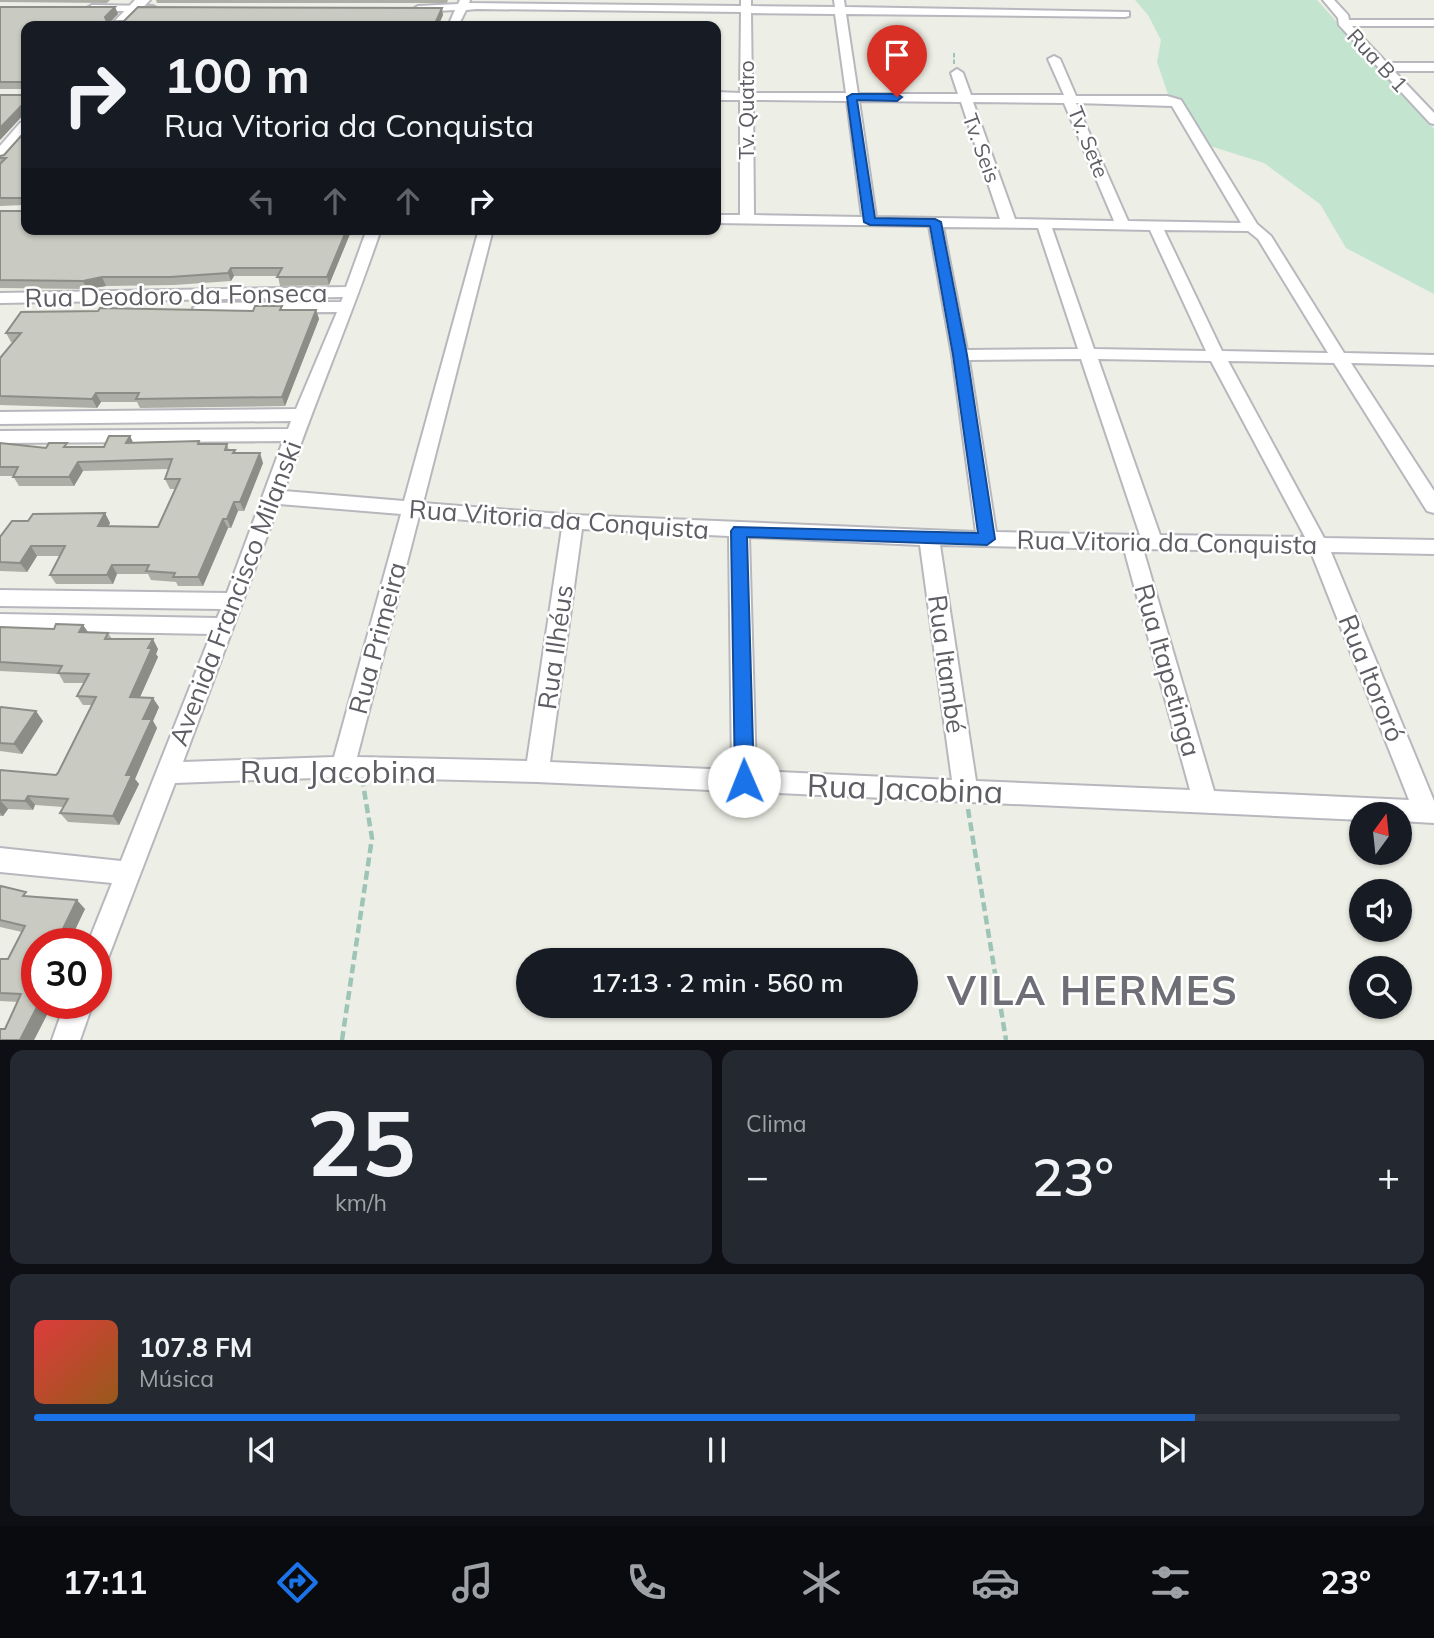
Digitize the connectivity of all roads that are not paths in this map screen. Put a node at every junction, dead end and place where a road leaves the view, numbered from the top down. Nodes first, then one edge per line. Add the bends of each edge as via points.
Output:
1 (934, 0) edge
2 (1029, 0) edge
3 (1328, 0) edge
4 (138, 3) edge
5 (463, 4) edge
6 (81, 5) edge
7 (163, 5) edge
8 (746, 5) edge
9 (408, 6) edge
10 (839, 6) edge
11 (552, 8) edge
12 (647, 9) edge
13 (939, 12) junction
14 (1035, 12) junction
15 (1125, 14) dead end
16 (122, 21) edge
17 (455, 21) edge
18 (1343, 23) junction
19 (1434, 23) edge
20 (1054, 59) dead end
21 (1383, 67) junction
22 (1434, 67) edge
23 (957, 73) dead end
24 (721, 96) edge
25 (745, 96) junction
26 (852, 97) junction
27 (964, 98) junction
28 (1071, 98) junction
29 (1433, 117) edge
30 (21, 133) edge
31 (0, 156) edge
32 (721, 219) edge
33 (747, 220) junction
34 (870, 222) junction
35 (935, 222) junction
36 (1009, 223) junction
37 (1043, 223) junction
38 (1124, 225) junction
39 (1155, 226) junction
40 (1251, 227) junction
41 (372, 235) edge
42 (484, 235) edge
43 (0, 298) edge
44 (349, 300) junction
45 (0, 309) edge
46 (1090, 354) junction
47 (960, 355) junction
48 (1216, 355) junction
49 (1339, 358) junction
50 (1434, 360) edge
51 (303, 415) junction
52 (0, 418) edge
53 (295, 435) junction
54 (0, 437) edge
55 (272, 497) junction
56 (1434, 506) edge
57 (410, 508) junction
58 (573, 523) junction
59 (739, 531) junction
60 (929, 538) junction
61 (987, 539) junction
62 (1141, 540) junction
63 (1318, 544) junction
64 (1434, 547) edge
65 (0, 598) edge
66 (233, 601) junction
67 (0, 622) edge
68 (223, 626) junction
69 (352, 768) junction
70 (537, 772) junction
71 (166, 773) junction
72 (744, 781) junction
73 (965, 790) junction
74 (1205, 801) junction
75 (1430, 812) edge
76 (0, 860) edge
77 (127, 873) junction
78 (107, 928) edge
79 (73, 1019) edge
80 (66, 1040) edge

1 - 13 street
2 - 14 street
3 - 18 street, Rua B 1 via 1344,17
4 - 6 street
4 - 7 street
4 - 16 street
5 - 9 street
5 - 11 street
5 - 17 street
8 - 10 street
8 - 12 street
8 - 25 street, Tv. Quatro
10 - 13 street
10 - 26 street
11 - 12 street
13 - 14 street
14 - 15 street
18 - 19 street
18 - 21 street, Rua B 1
20 - 28 street, Tv. Sete
21 - 22 street
21 - 29 street, Rua B 1
23 - 27 street, Tv. Seis
24 - 25 street
25 - 26 street
25 - 33 street, Tv. Quatro
26 - 27 street
26 - 34 street
27 - 28 street
27 - 36 street, Tv. Seis
28 - 38 street, Tv. Sete
28 - 40 street via 1156,98 1177,103
30 - 31 street
32 - 33 street
33 - 34 street
34 - 35 street
35 - 36 street
35 - 47 street
36 - 37 street
37 - 38 street
37 - 46 street, Rua Itapetinga
38 - 39 street
39 - 40 street
39 - 48 street, Rua Itororó
40 - 49 street via 1264,235
41 - 44 street, Avenida Francisco Milanski
42 - 57 street, Rua Primeira
43 - 44 street, Rua Deodoro da Fonseca
44 - 45 street, Rua Deodoro da Fonseca
44 - 51 street, Avenida Francisco Milanski
46 - 47 street
46 - 48 street
46 - 62 street, Rua Itapetinga
47 - 61 street
48 - 49 street
48 - 63 street, Rua Itororó
49 - 50 street
49 - 56 street
51 - 52 street
51 - 53 street, Avenida Francisco Milanski
53 - 54 street
53 - 55 street, Avenida Francisco Milanski
55 - 57 street, Rua Vitoria da Conquista
55 - 66 street, Avenida Francisco Milanski
57 - 58 street, Rua Vitoria da Conquista
57 - 69 street, Rua Primeira
58 - 59 street, Rua Vitoria da Conquista
58 - 70 street, Rua Ilhéus
59 - 60 street, Rua Vitoria da Conquista
59 - 72 street
60 - 61 street, Rua Vitoria da Conquista
60 - 73 street, Rua Itambé
61 - 62 street, Rua Vitoria da Conquista
62 - 63 street, Rua Vitoria da Conquista
62 - 74 street, Rua Itapetinga
63 - 64 street, Rua Vitoria da Conquista
63 - 75 street, Rua Itororó
65 - 66 street
66 - 68 street, Avenida Francisco Milanski
67 - 68 street
68 - 71 street, Avenida Francisco Milanski
69 - 70 street, Rua Jacobina
69 - 71 street, Rua Jacobina
70 - 72 street, Rua Jacobina
71 - 77 street, Avenida Francisco Milanski
72 - 73 street, Rua Jacobina
73 - 74 street, Rua Jacobina
74 - 75 street, Rua Jacobina
76 - 77 street
77 - 78 street, Avenida Francisco Milanski
79 - 80 street

